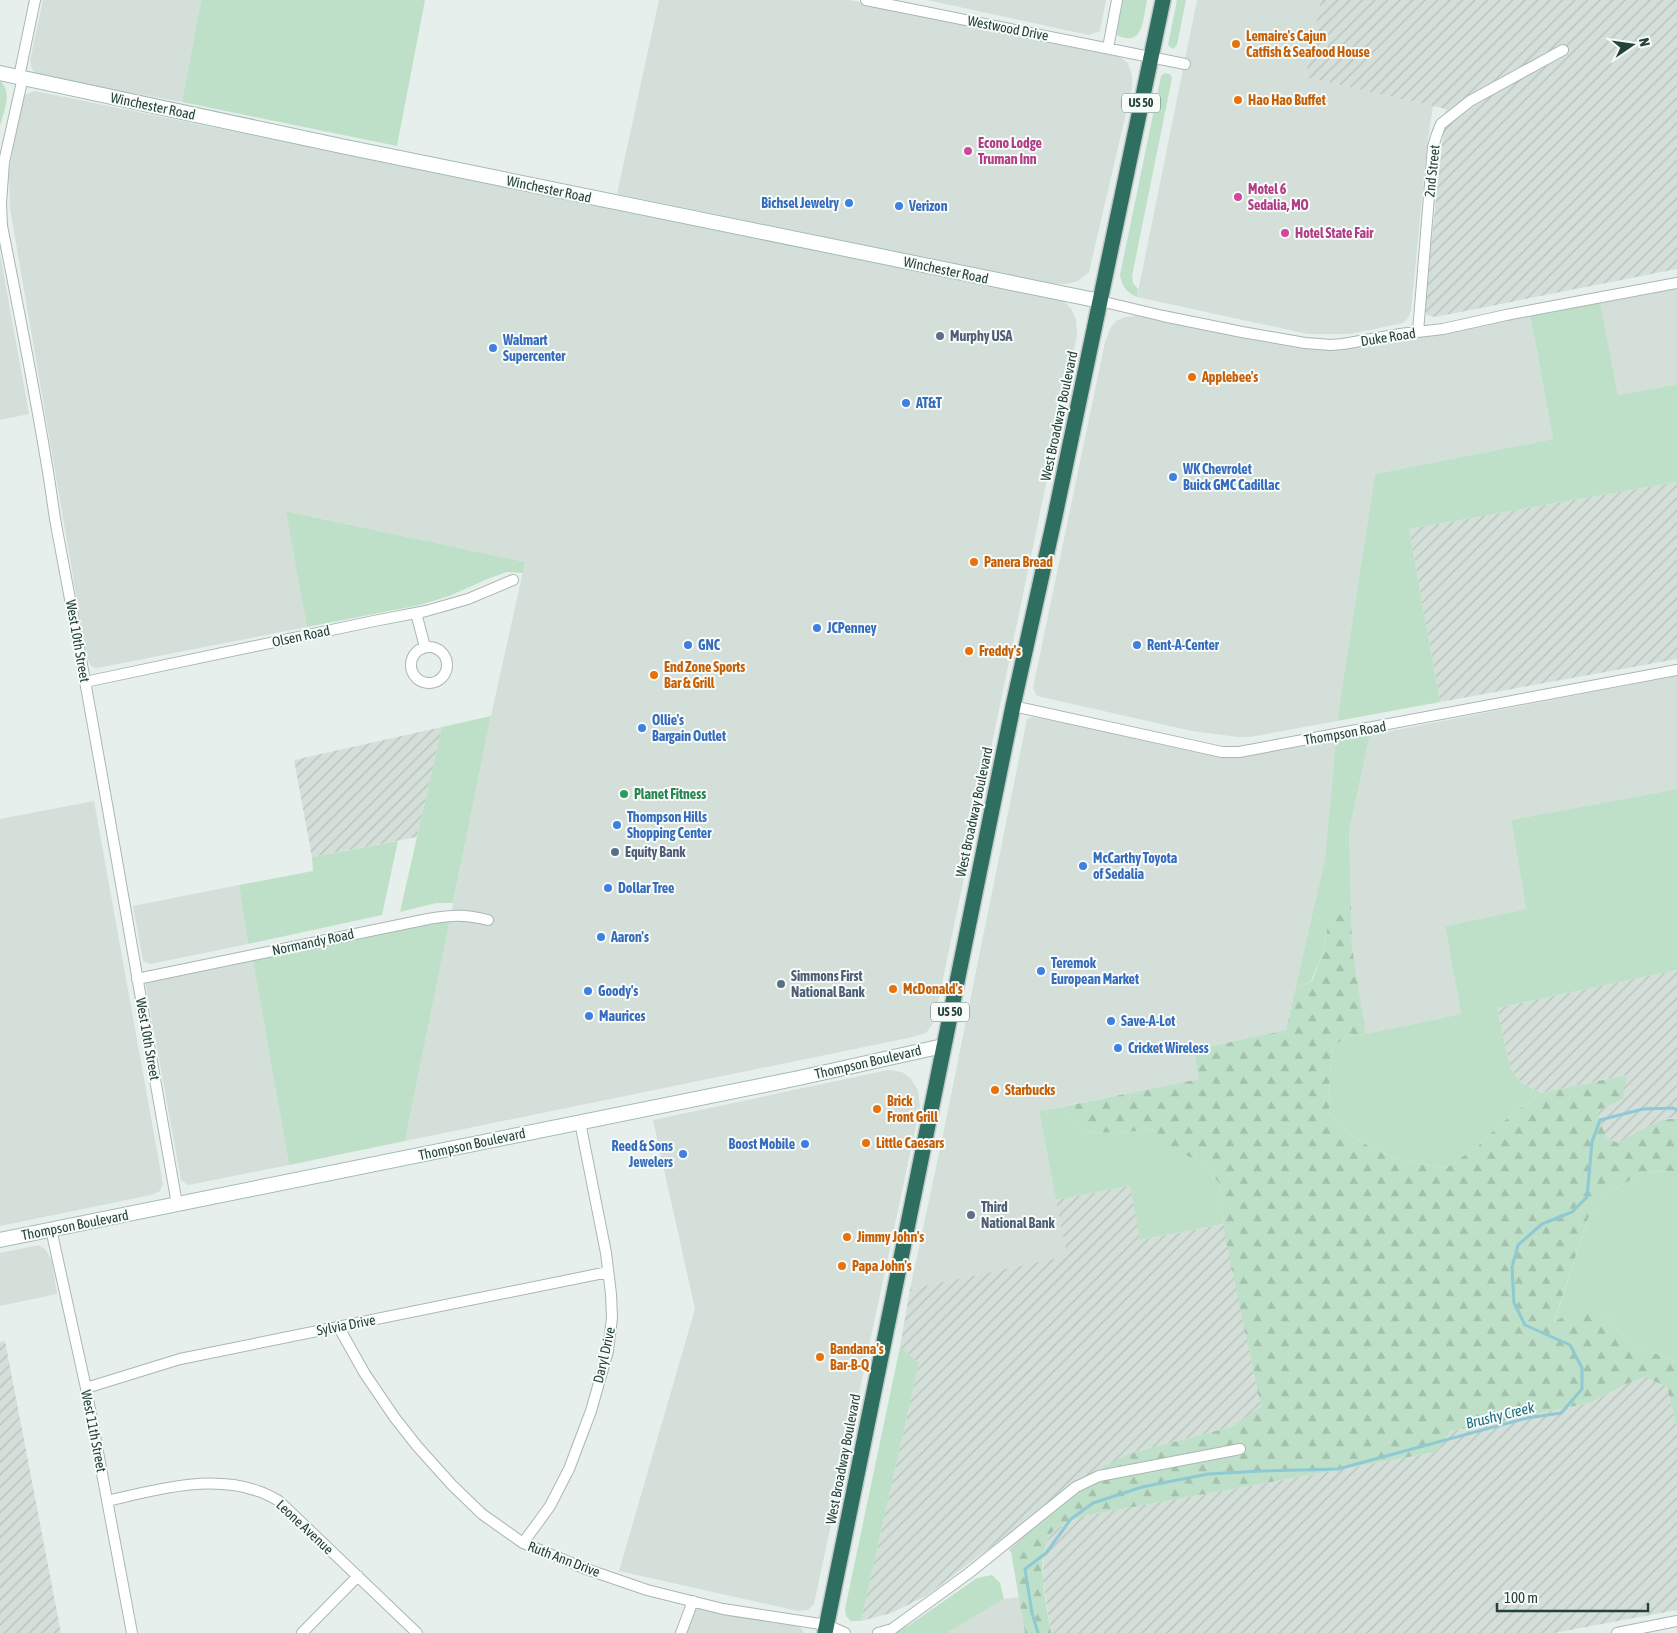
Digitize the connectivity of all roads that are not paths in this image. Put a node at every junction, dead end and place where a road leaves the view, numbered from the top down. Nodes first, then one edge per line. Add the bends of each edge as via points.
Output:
1 (36, 0) edge
2 (866, 0) edge
3 (1117, 0) edge
4 (1163, 0) edge
5 (1108, 48) junction
6 (1563, 50) dead end
7 (1151, 56) junction
8 (1184, 64) dead end
9 (0, 73) edge
10 (21, 77) junction
11 (1677, 283) edge
12 (1100, 301) junction
13 (1418, 332) junction
14 (513, 580) dead end
15 (416, 613) junction
16 (425, 647) dead end
17 (1677, 670) edge
18 (86, 682) junction
19 (1013, 706) junction
20 (488, 920) dead end
21 (137, 979) junction
22 (943, 1046) junction
23 (580, 1122) junction
24 (177, 1204) junction
25 (50, 1229) junction
26 (0, 1240) edge
27 (608, 1272) junction
28 (338, 1326) junction
29 (86, 1388) junction
30 (1240, 1449) dead end
31 (107, 1500) junction
32 (523, 1543) junction
33 (358, 1576) junction
34 (693, 1601) junction
35 (1677, 1622) edge
36 (826, 1629) edge
37 (132, 1633) edge
38 (302, 1633) edge
39 (417, 1633) edge
40 (681, 1633) edge
41 (845, 1633) edge
42 (878, 1633) edge
43 (1617, 1633) edge

1 - 10 street, West 10th Street
2 - 5 street, Westwood Drive
3 - 5 street
4 - 7 highway, West Broadway Boulevard / US 50
5 - 7 street, Westwood Drive
6 - 13 street, 2nd Street via 1470,101 1442,124 1436,134
7 - 8 street, Westwood Drive
7 - 12 highway, West Broadway Boulevard / US 50
9 - 10 street, Winchester Road
10 - 12 street, Winchester Road via 341,146
10 - 18 street, West 10th Street via 4,162 2,226
11 - 13 street, Duke Road
12 - 13 street, Duke Road via 1189,322 1311,344 1343,344
12 - 19 highway, West Broadway Boulevard / US 50
14 - 15 street, Olsen Road via 468,599
15 - 16 street
15 - 18 street, Olsen Road
17 - 19 street, Thompson Road via 1239,752 1222,752
18 - 21 street, West 10th Street
19 - 22 highway, West Broadway Boulevard / US 50
20 - 21 street, Normandy Road via 456,914 428,918
21 - 24 street, West 10th Street
22 - 23 street, Thompson Boulevard
22 - 36 highway, West Broadway Boulevard / US 50
23 - 24 street, Thompson Boulevard
23 - 27 street, Daryl Drive
24 - 25 street, Thompson Boulevard
25 - 26 street, Thompson Boulevard
25 - 29 street, West 11th Street
27 - 28 street, Sylvia Drive
27 - 32 street, Daryl Drive via 612,1318 608,1351 591,1411 569,1469 550,1506
28 - 29 street, Sylvia Drive via 180,1359
28 - 32 street, Ruth Ann Drive via 365,1374 417,1446 482,1514
29 - 31 street, West 11th Street
30 - 42 street via 1100,1476 1076,1487 969,1574 892,1629
31 - 33 street, Leone Avenue via 211,1484 238,1485 259,1491 279,1501
31 - 37 street, West 11th Street
32 - 34 street, Ruth Ann Drive via 647,1590
33 - 38 street
33 - 39 street, Leone Avenue
34 - 36 street, Ruth Ann Drive
34 - 40 street
35 - 43 street
36 - 41 street, Ruth Ann Drive

